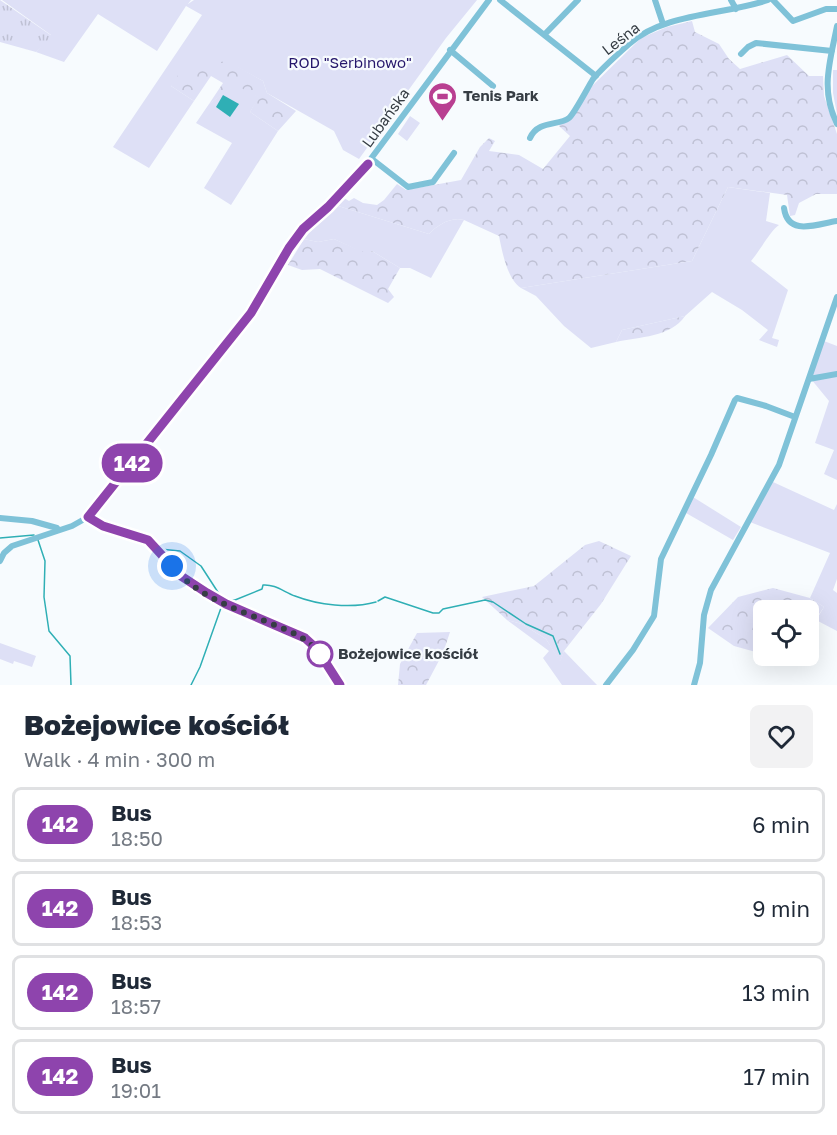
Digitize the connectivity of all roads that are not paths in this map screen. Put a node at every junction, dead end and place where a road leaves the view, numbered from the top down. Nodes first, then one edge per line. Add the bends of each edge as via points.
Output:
1 (489, 0) edge
2 (500, 0) edge
3 (578, 0) edge
4 (655, 0) edge
5 (731, 0) edge
6 (768, 0) edge
7 (773, 0) edge
8 (736, 9) junction
9 (837, 9) edge
10 (663, 24) junction
11 (837, 26) edge
12 (545, 34) junction
13 (834, 48) edge
14 (450, 50) junction
15 (741, 54) dead end
16 (596, 76) junction
17 (493, 86) dead end
18 (837, 124) edge
19 (530, 138) dead end
20 (454, 153) dead end
21 (370, 162) junction
22 (784, 208) dead end
23 (837, 221) edge
24 (837, 297) edge
25 (837, 375) edge
26 (808, 379) junction
27 (795, 417) junction
28 (88, 517) junction
29 (0, 518) edge
30 (59, 530) junction
31 (0, 560) edge
32 (340, 685) edge
33 (606, 685) edge
34 (694, 685) edge

1 - 14 street, Lubańska
2 - 12 street, Leśna
3 - 12 street
4 - 10 street
5 - 8 street
6 - 8 street, Leśna
7 - 9 street via 793,21
8 - 10 street, Leśna
10 - 16 street, Leśna via 637,38
11 - 13 street
12 - 16 street, Leśna
13 - 15 street via 756,43
13 - 18 street via 827,93
14 - 17 street
14 - 21 street, Lubańska
16 - 19 street, Leśna via 569,117 543,126
20 - 21 street via 433,182 408,187
21 - 28 street, Lubańska via 303,229 251,313
22 - 23 street via 787,221 799,227
24 - 26 street
25 - 26 street
26 - 27 street
27 - 33 street via 747,399 735,400 662,559 652,620
27 - 34 street via 779,465 711,590
28 - 30 street
28 - 32 street via 103,526 148,540 181,576 207,593 305,638 317,649
29 - 30 street via 32,520
30 - 31 street via 12,546

